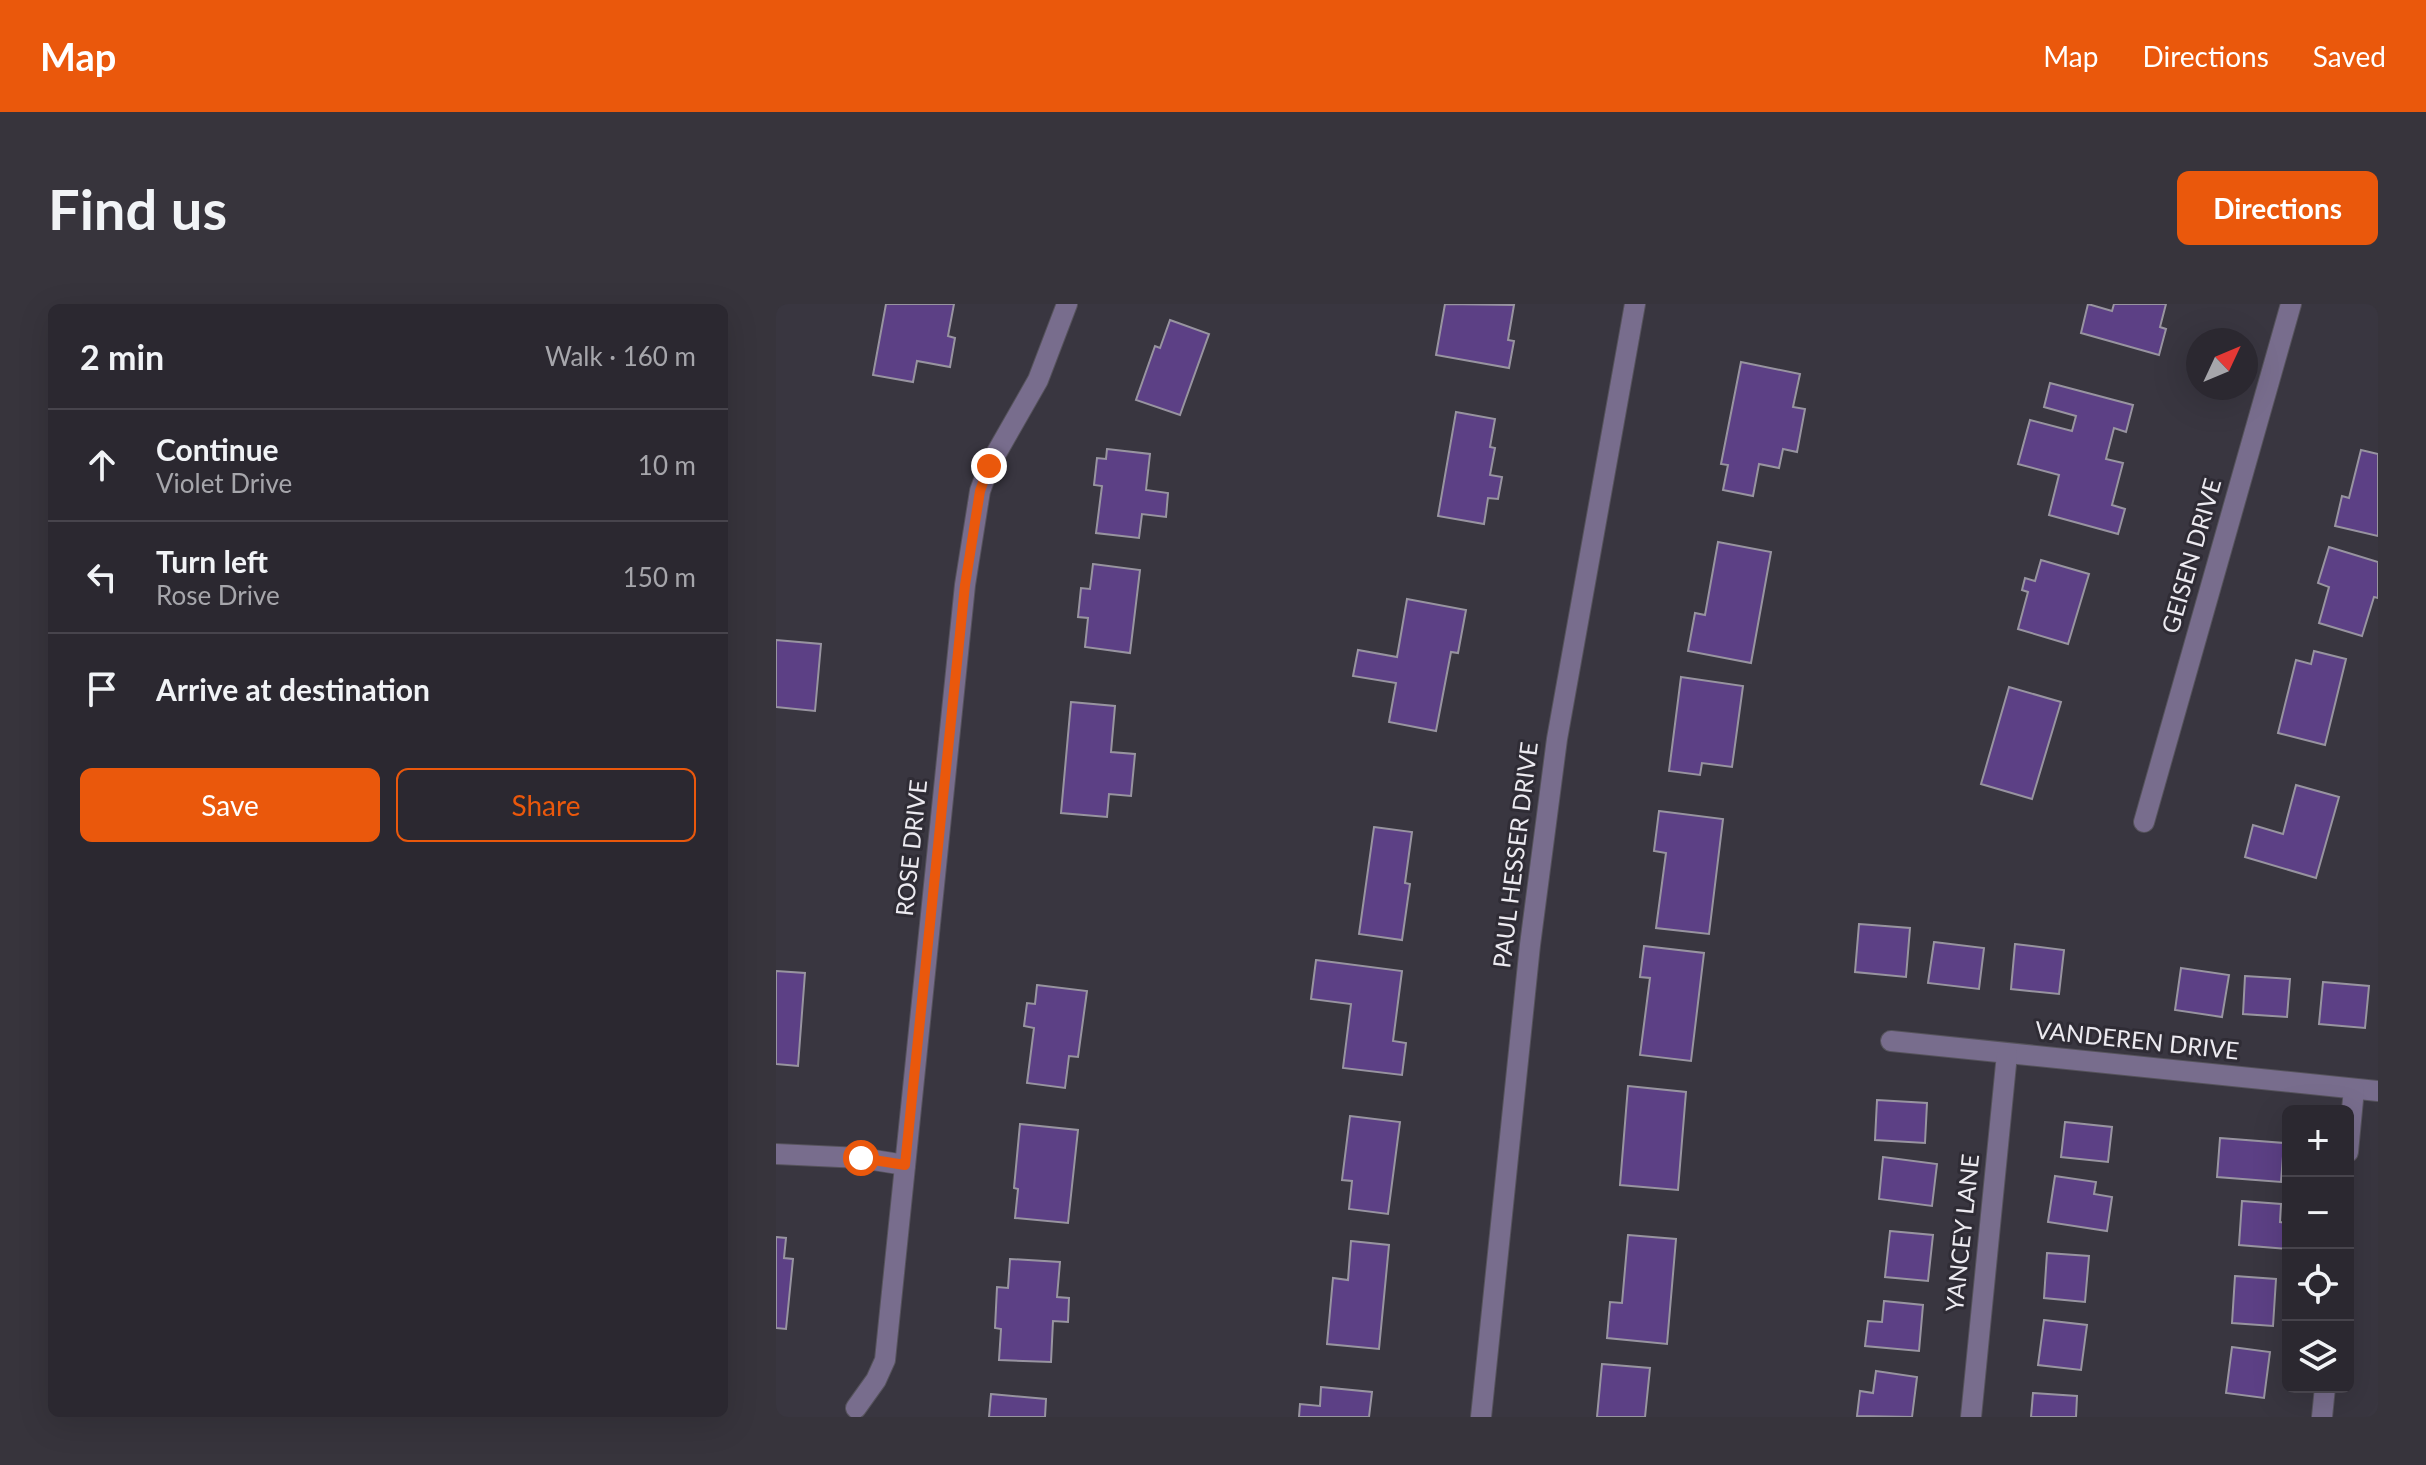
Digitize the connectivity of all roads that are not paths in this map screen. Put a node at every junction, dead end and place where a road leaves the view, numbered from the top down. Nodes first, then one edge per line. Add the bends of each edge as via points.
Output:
1 (1067, 304) edge
2 (1635, 304) edge
3 (2291, 304) edge
4 (2144, 822) dead end
5 (1891, 1041) dead end
6 (2007, 1054) junction
7 (2354, 1089) junction
8 (2378, 1091) edge
9 (2352, 1105) edge
10 (776, 1154) edge
11 (905, 1165) junction
12 (2324, 1393) edge
13 (856, 1408) dead end
14 (1481, 1417) edge
15 (1971, 1417) edge
16 (2322, 1417) edge

1 - 11 street, ROSE DRIVE via 1038,380 980,491 965,585
2 - 14 street, PAUL HESSER DRIVE via 1555,755
3 - 4 street, GEISEN DRIVE
5 - 6 street, VANDEREN DRIVE
6 - 7 street, VANDEREN DRIVE
6 - 15 street, YANCEY LANE
7 - 8 street, VANDEREN DRIVE
7 - 9 street
10 - 11 street
11 - 13 street, ROSE DRIVE via 885,1360
12 - 16 street

